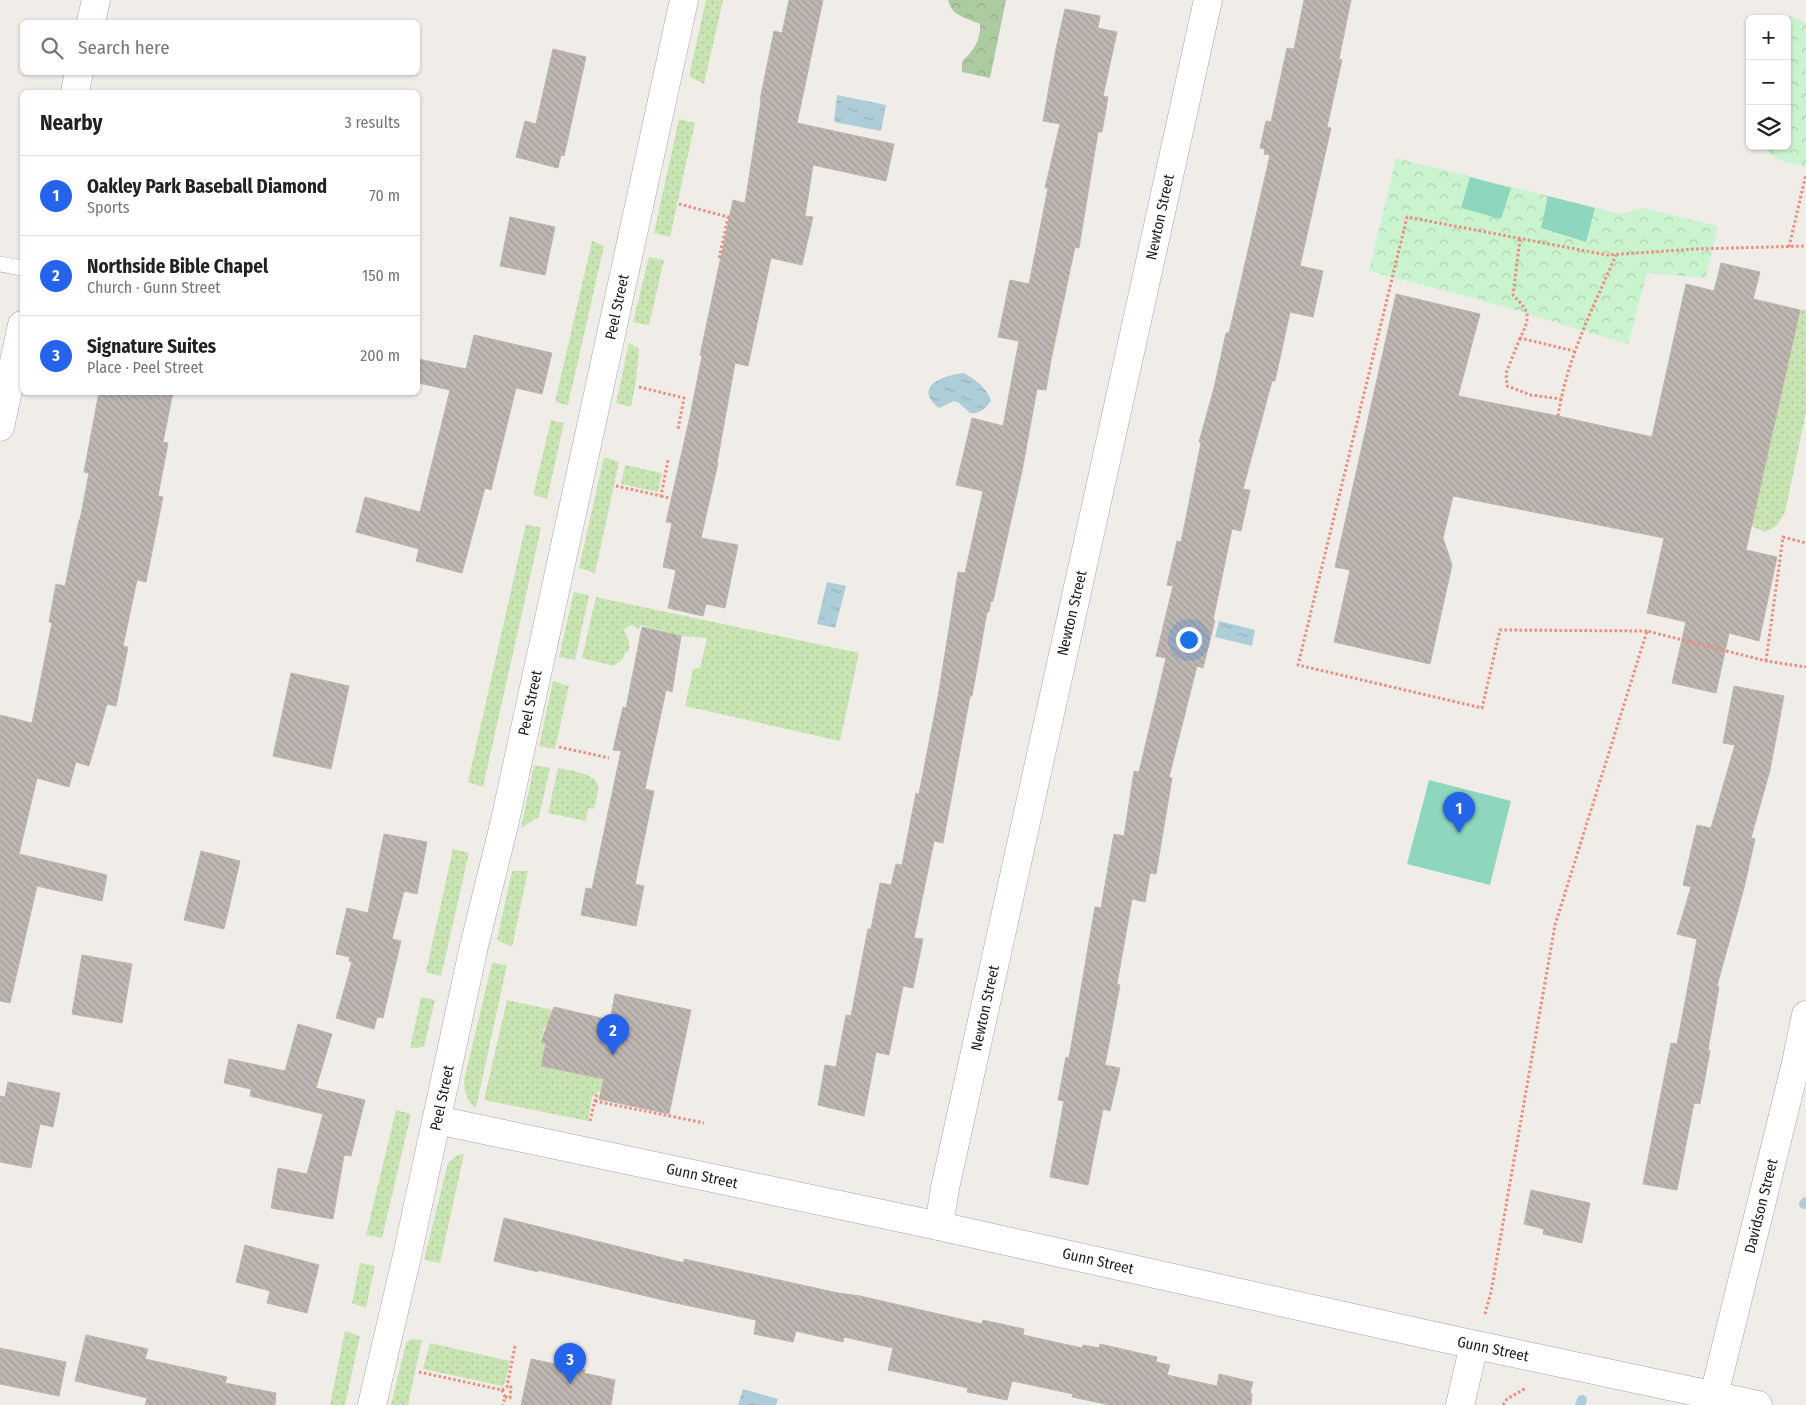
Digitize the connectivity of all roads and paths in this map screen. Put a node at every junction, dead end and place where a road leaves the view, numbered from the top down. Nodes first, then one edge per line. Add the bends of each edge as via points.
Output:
1 (96, 0) edge
2 (684, 0) edge
3 (1208, 0) edge
4 (91, 20) edge
5 (78, 75) edge
6 (75, 90) edge
7 (1806, 174) edge
8 (679, 204) dead end
9 (1520, 239) junction
10 (1806, 246) edge
11 (1789, 247) junction
12 (1616, 255) junction
13 (719, 259) dead end
14 (0, 264) edge
15 (20, 268) edge
16 (20, 334) edge
17 (1520, 338) junction
18 (1574, 351) junction
19 (639, 387) dead end
20 (1561, 398) junction
21 (1558, 416) dead end
22 (0, 427) edge
23 (678, 430) dead end
24 (668, 460) dead end
25 (616, 486) dead end
26 (661, 496) junction
27 (669, 498) dead end
28 (1806, 543) edge
29 (1647, 631) junction
30 (1766, 661) junction
31 (1806, 667) edge
32 (559, 746) dead end
33 (609, 758) dead end
34 (1806, 1015) edge
35 (600, 1096) dead end
36 (595, 1101) junction
37 (437, 1120) junction
38 (704, 1123) dead end
39 (590, 1124) dead end
40 (939, 1226) junction
41 (1485, 1314) dead end
42 (1474, 1345) junction
43 (515, 1346) dead end
44 (418, 1372) dead end
45 (1530, 1386) dead end
46 (507, 1387) junction
47 (502, 1390) junction
48 (1714, 1395) junction
49 (505, 1397) junction
50 (372, 1405) edge
51 (503, 1405) edge
52 (1460, 1405) edge
53 (1503, 1405) edge
54 (1758, 1405) edge

1 - 4 street
2 - 37 street, Peel Street
3 - 40 street, Newton Street
5 - 6 street
7 - 11 path
8 - 13 path via 728,217
9 - 12 path
9 - 17 path via 1513,295 1525,308 1528,323
9 - 29 path via 1407,217 1298,665 1482,708 1500,630
10 - 11 path
11 - 12 path
12 - 18 path
14 - 15 lane
16 - 22 street
17 - 18 path
17 - 20 path via 1506,374 1508,386 1531,395
18 - 20 path
19 - 23 path via 684,398
20 - 21 path
24 - 26 path
25 - 26 path
26 - 27 path
28 - 30 path via 1783,537
29 - 30 path
29 - 41 path via 1555,925
30 - 31 path
32 - 33 path
34 - 48 street, Davidson Street
35 - 36 path via 596,1096
36 - 38 path
36 - 39 path
37 - 40 street, Gunn Street
37 - 50 street, Peel Street
40 - 42 street, Gunn Street
42 - 48 street, Gunn Street
42 - 52 street
43 - 46 path
44 - 47 path
45 - 53 path via 1507,1399
46 - 47 path
46 - 49 path via 511,1387 510,1398
47 - 49 path
48 - 54 street, Gunn Street
49 - 51 path

